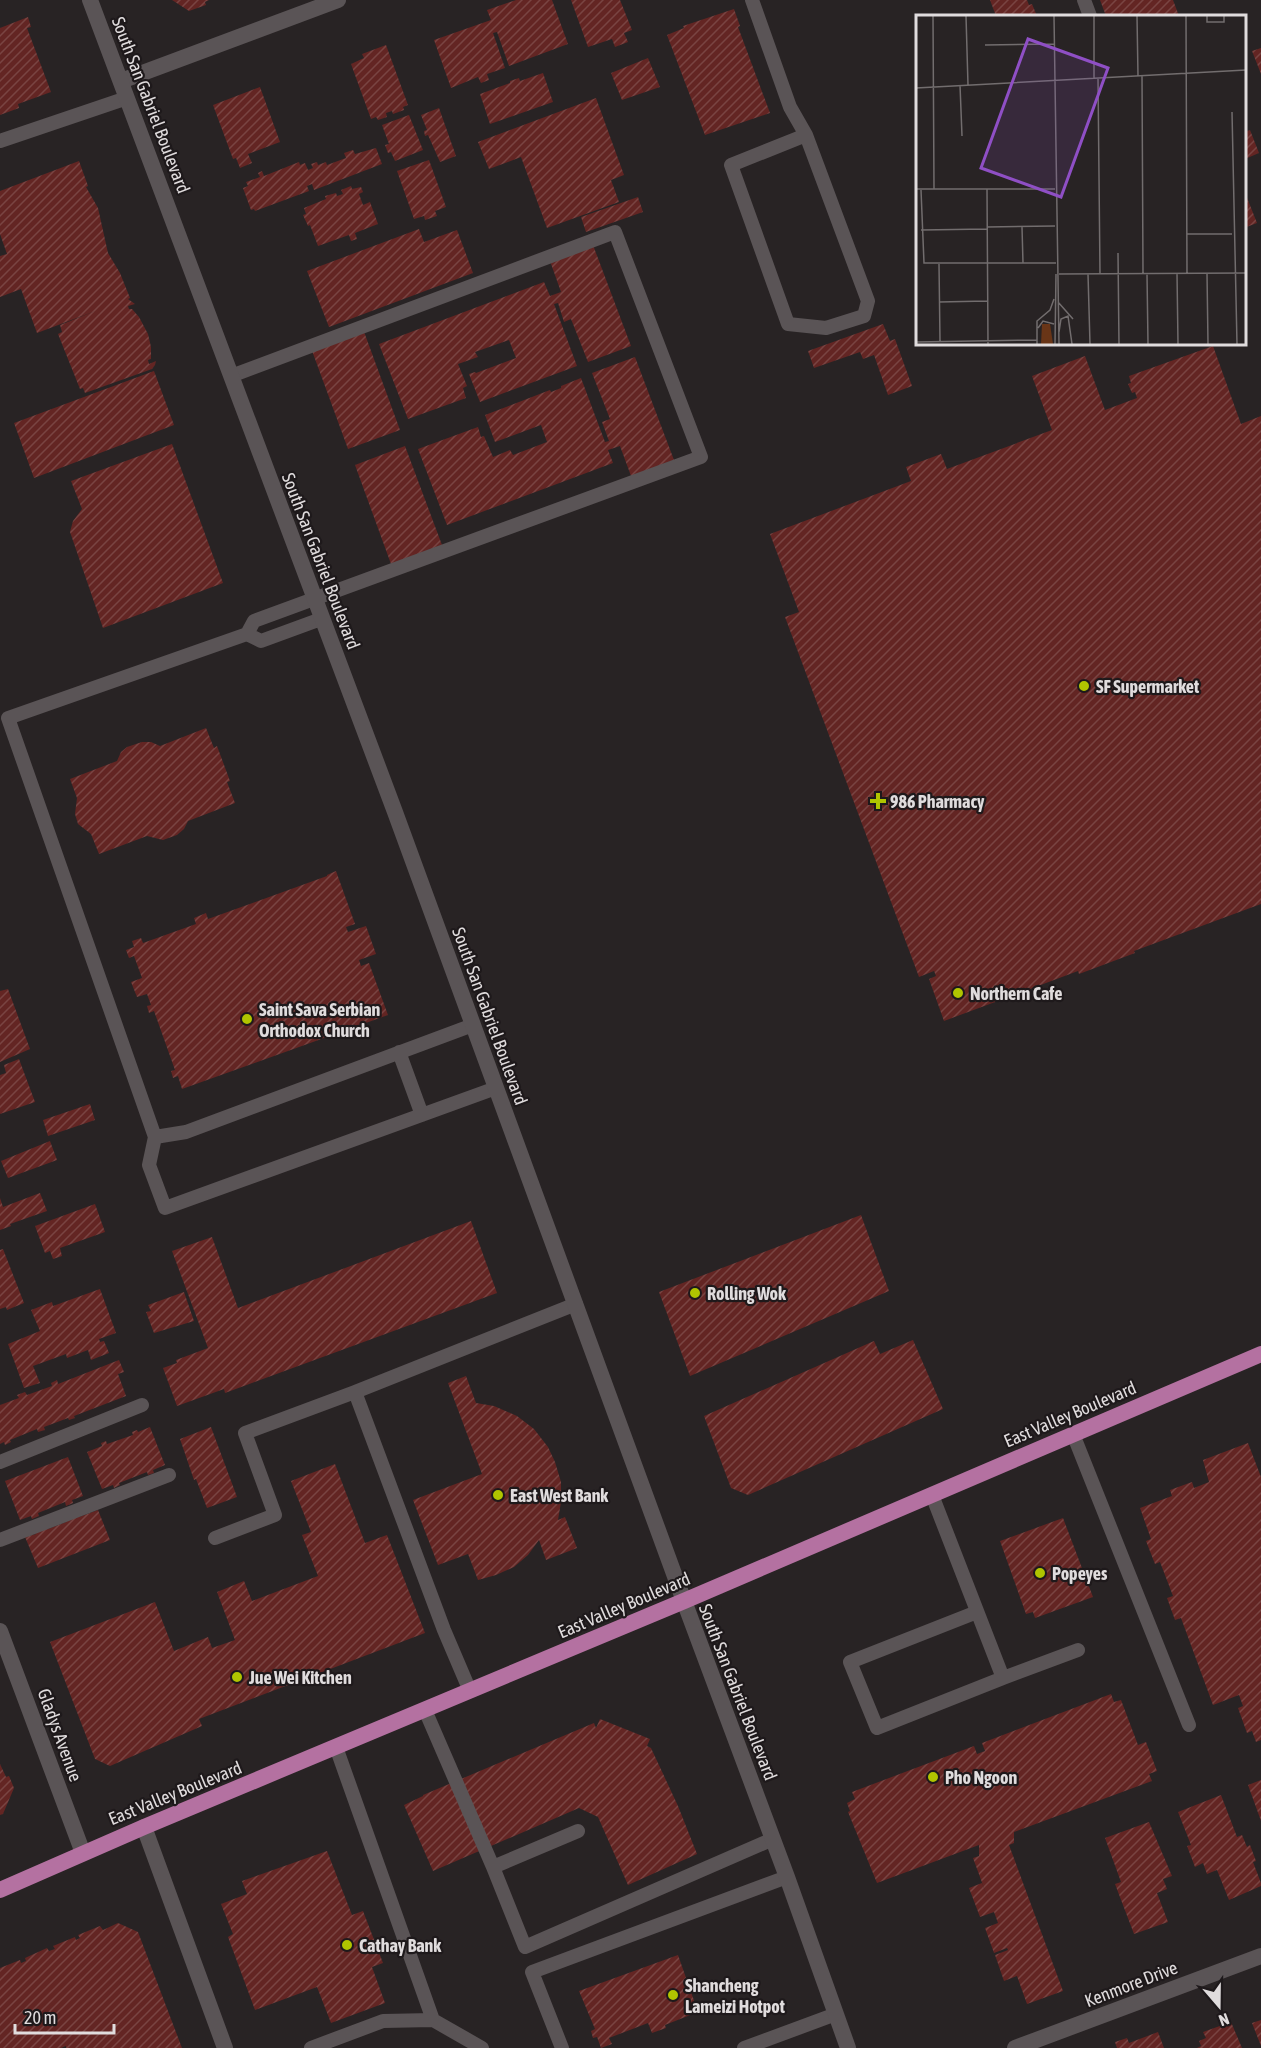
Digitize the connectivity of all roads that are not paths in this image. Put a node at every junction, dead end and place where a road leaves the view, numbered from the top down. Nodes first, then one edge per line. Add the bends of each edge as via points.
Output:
1 (90, 0) edge
2 (338, 0) edge
3 (752, 0) edge
4 (1084, 0) edge
5 (1090, 15) edge
6 (121, 81) junction
7 (127, 98) junction
8 (807, 135) junction
9 (0, 141) edge
10 (231, 376) junction
11 (314, 600) junction
12 (321, 619) junction
13 (247, 634) junction
14 (473, 1025) junction
15 (399, 1052) junction
16 (496, 1088) junction
17 (422, 1115) junction
18 (155, 1137) junction
19 (576, 1304) junction
20 (1261, 1354) edge
21 (355, 1392) junction
22 (142, 1406) dead end
23 (1073, 1434) junction
24 (0, 1462) edge
25 (169, 1475) dead end
26 (932, 1495) junction
27 (215, 1538) dead end
28 (0, 1540) edge
29 (684, 1601) junction
30 (977, 1612) junction
31 (1, 1636) edge
32 (1078, 1650) dead end
33 (1003, 1678) junction
34 (470, 1691) junction
35 (425, 1710) junction
36 (1189, 1725) dead end
37 (336, 1747) junction
38 (144, 1827) junction
39 (578, 1831) dead end
40 (773, 1839) junction
41 (83, 1853) junction
42 (493, 1867) junction
43 (788, 1877) junction
44 (0, 1890) edge
45 (1261, 1956) edge
46 (836, 2014) junction
47 (433, 2020) junction
48 (480, 2047) edge
49 (225, 2048) edge
50 (311, 2048) edge
51 (561, 2048) edge
52 (744, 2048) edge
53 (848, 2048) edge
54 (1016, 2048) edge

1 - 6 main road, South San Gabriel Boulevard
2 - 6 main road
3 - 8 lane via 790,107
4 - 5 lane
6 - 7 main road, South San Gabriel Boulevard
7 - 9 lane
7 - 10 main road, South San Gabriel Boulevard
8 - 8 lane via 731,165 788,324 826,327 864,316 868,300
10 - 11 main road, South San Gabriel Boulevard
10 - 11 lane via 615,232 701,457
11 - 12 main road, South San Gabriel Boulevard
11 - 13 lane via 254,621
12 - 13 lane via 261,641
12 - 14 main road, South San Gabriel Boulevard
13 - 18 lane via 8,718
14 - 15 lane
14 - 16 main road, South San Gabriel Boulevard
15 - 17 lane
15 - 18 lane via 186,1131
16 - 17 lane
16 - 19 main road, South San Gabriel Boulevard
17 - 18 lane via 165,1208 149,1165
19 - 21 lane
19 - 29 main road, South San Gabriel Boulevard
20 - 23 main road, East Valley Boulevard
21 - 27 lane via 245,1432 275,1515
21 - 34 lane
22 - 24 lane
23 - 26 main road, East Valley Boulevard
23 - 36 lane
25 - 28 lane
26 - 29 main road, East Valley Boulevard
26 - 30 lane
29 - 34 main road, East Valley Boulevard
29 - 40 main road, South San Gabriel Boulevard
30 - 33 lane
30 - 33 lane via 850,1662 877,1728
31 - 41 main road, Gladys Avenue
32 - 33 lane
34 - 35 main road, East Valley Boulevard
35 - 37 main road, East Valley Boulevard
35 - 42 lane
37 - 38 main road, East Valley Boulevard
37 - 47 lane
38 - 41 main road, East Valley Boulevard
38 - 49 main road
39 - 42 lane
40 - 42 lane via 525,1947
40 - 43 main road, South San Gabriel Boulevard
41 - 44 main road, East Valley Boulevard
43 - 46 main road, South San Gabriel Boulevard
43 - 51 lane via 532,1972
45 - 54 main road, Kenmore Drive
46 - 52 lane
46 - 53 main road, South San Gabriel Boulevard
47 - 48 lane
47 - 50 lane via 383,2021

